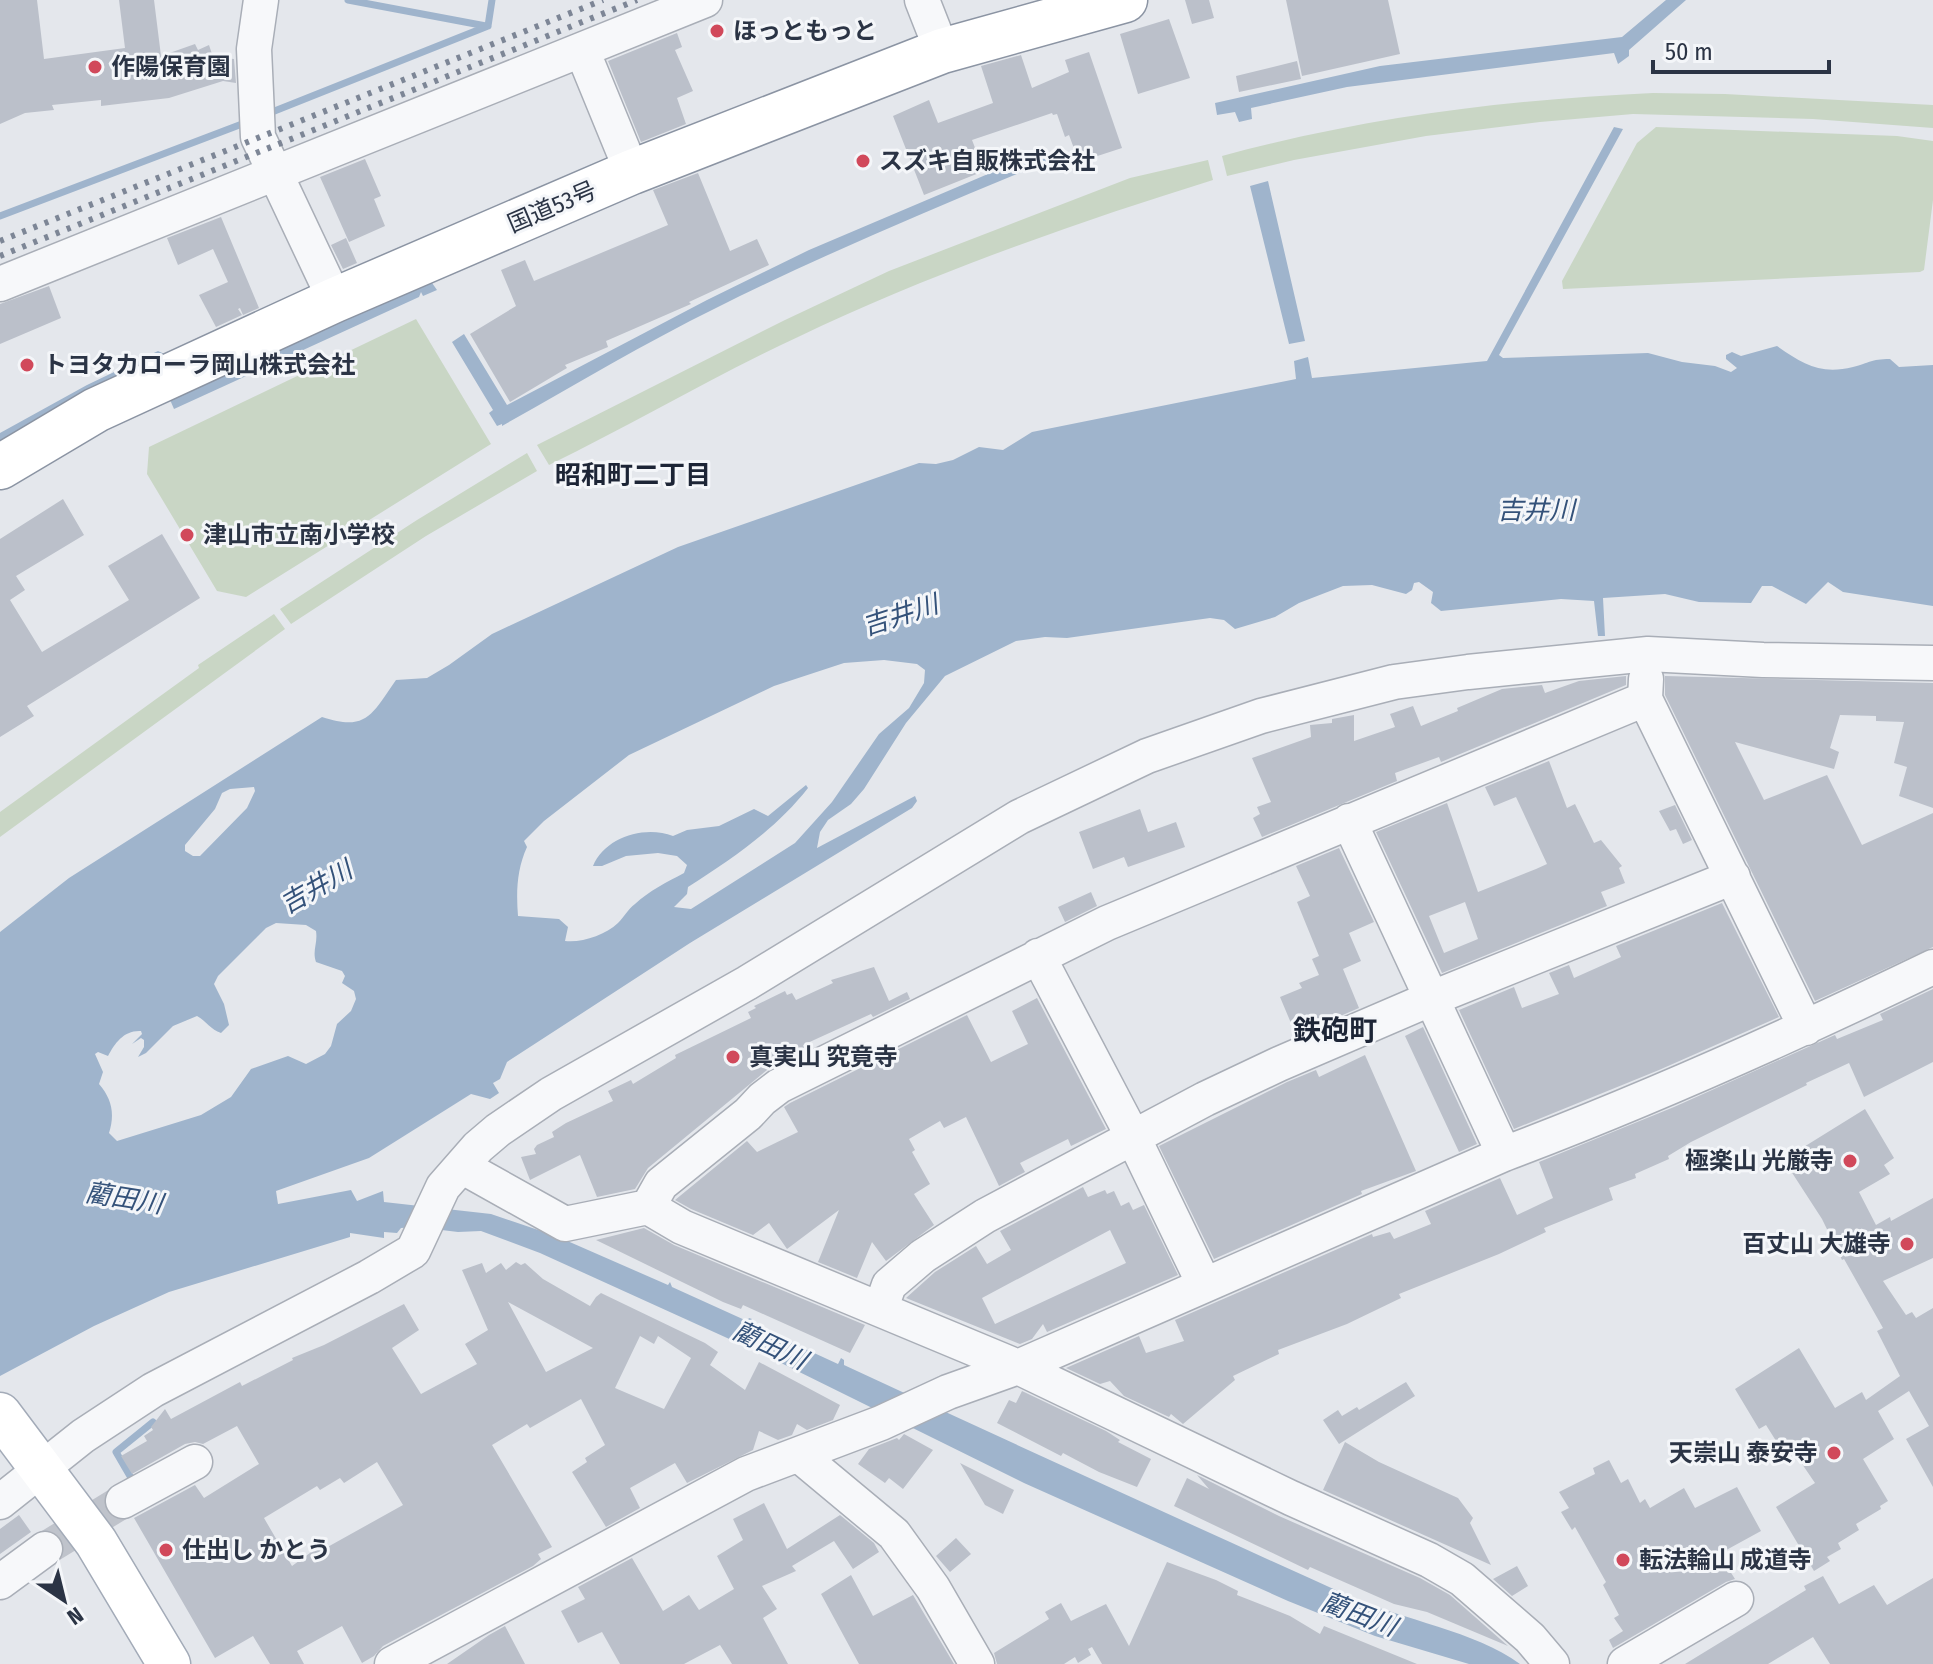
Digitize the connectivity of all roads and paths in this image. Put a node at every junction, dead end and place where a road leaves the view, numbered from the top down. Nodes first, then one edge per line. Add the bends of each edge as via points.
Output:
1 (261, 0) edge
2 (705, 0) edge
3 (922, 0) edge
4 (1125, 0) edge
5 (582, 50) junction
6 (942, 51) junction
7 (632, 172) junction
8 (275, 174) junction
9 (0, 284) edge
10 (335, 300) junction
11 (0, 467) edge
12 (1648, 654) junction
13 (1933, 663) edge
14 (1645, 699) junction
15 (1349, 821) junction
16 (1733, 877) junction
17 (1038, 956) junction
18 (1933, 967) edge
19 (1430, 999) junction
20 (1806, 1028) junction
21 (1133, 1137) junction
22 (1504, 1154) junction
23 (453, 1177) junction
24 (648, 1207) junction
25 (1204, 1284) junction
26 (881, 1308) junction
27 (1018, 1367) junction
28 (20, 1439) edge
29 (799, 1455) junction
30 (195, 1462) dead end
31 (123, 1501) tunnel mouth
32 (0, 1502) edge
33 (45, 1549) tunnel mouth
34 (0, 1582) edge
35 (1736, 1599) dead end
36 (169, 1664) edge
37 (392, 1664) edge
38 (977, 1664) edge
39 (1552, 1664) edge
40 (1625, 1664) edge

1 - 8 street via 254,49 258,137
2 - 5 street
3 - 6 street
4 - 6 highway, 国道53号
5 - 7 street
5 - 8 street
6 - 7 highway, 国道53号
7 - 10 highway, 国道53号
8 - 9 street
8 - 10 street
10 - 11 highway, 国道53号 via 96,410
12 - 13 street
12 - 14 street
12 - 23 street via 1394,682 1261,716 1147,756 1019,817 747,983 551,1094 498,1130
14 - 15 street
14 - 16 street
15 - 17 street
15 - 19 street
16 - 19 street
16 - 20 street
17 - 21 street
17 - 24 street via 779,1086 661,1184
18 - 20 street
19 - 21 street via 1279,1064
19 - 22 street
20 - 22 street
21 - 25 street
21 - 26 street via 985,1216 923,1256 889,1285
22 - 25 street
23 - 24 street via 565,1224
23 - 28 street via 413,1251 153,1390
24 - 26 street via 682,1227
25 - 27 street
26 - 27 street
27 - 29 street
27 - 39 street via 1429,1560 1462,1579
28 - 32 street
28 - 36 main road via 96,1542
29 - 37 street via 746,1474
29 - 38 street via 894,1534
30 - 31 street
33 - 34 street
35 - 40 street

